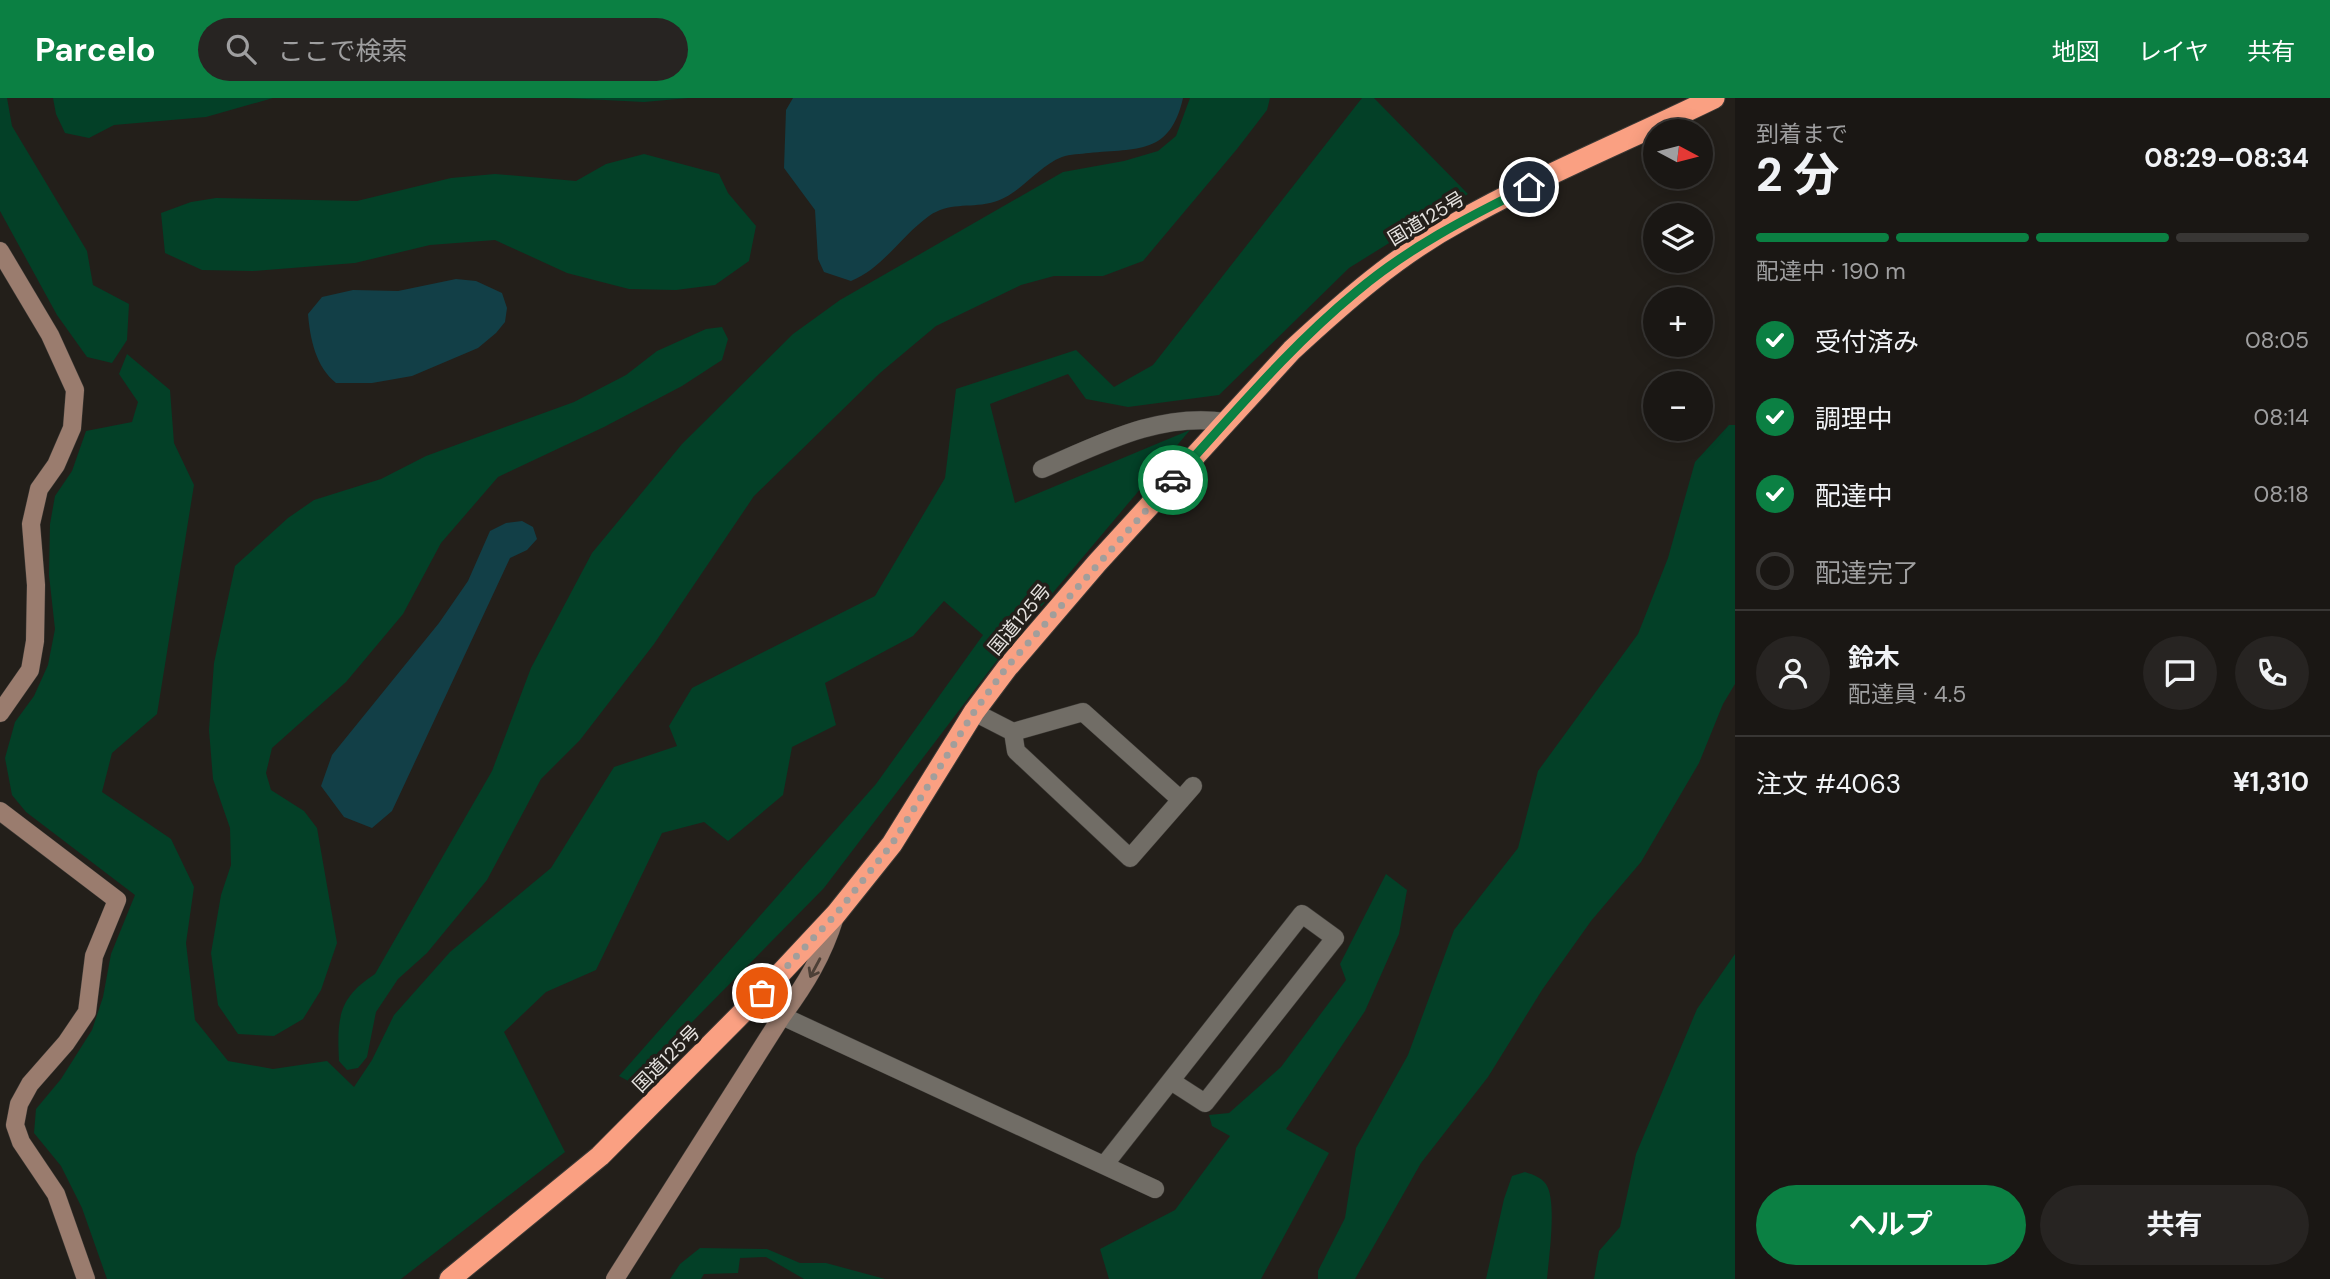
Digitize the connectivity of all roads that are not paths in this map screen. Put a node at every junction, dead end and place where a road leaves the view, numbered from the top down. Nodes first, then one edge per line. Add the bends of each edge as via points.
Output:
1 (1714, 98) edge
2 (0, 251) edge
3 (1226, 422) junction
4 (1042, 469) dead end
5 (974, 712) junction
6 (0, 713) edge
7 (1013, 732) junction
8 (1193, 786) dead end
9 (1181, 800) junction
10 (0, 811) edge
11 (836, 914) junction
12 (762, 993) junction
13 (782, 1016) junction
14 (1171, 1081) junction
15 (1105, 1164) junction
16 (1154, 1189) dead end
17 (86, 1279) edge
18 (450, 1279) edge
19 (615, 1279) edge

1 - 3 highway, 国道125号 via 1460,221 1404,256 1328,317
2 - 6 street via 50,335 75,390 72,428 56,465 39,489 31,524 36,585 30,670
3 - 4 street via 1200,418 1167,421
3 - 5 highway, 国道125号 via 1035,632
5 - 7 street
5 - 11 highway, 国道125号 via 892,844
7 - 9 street via 1083,712
7 - 9 street via 1016,751 1129,858
8 - 9 street
10 - 17 street via 117,900 94,956 87,1012 30,1084 15,1125 21,1142 56,1194
11 - 12 highway, 国道125号
11 -> 13 street via 812,975
12 - 13 street
12 - 18 highway, 国道125号 via 600,1156
13 - 15 street
13 - 19 street
14 - 14 street via 1302,914 1335,938 1205,1103
14 - 15 street
15 - 16 street

